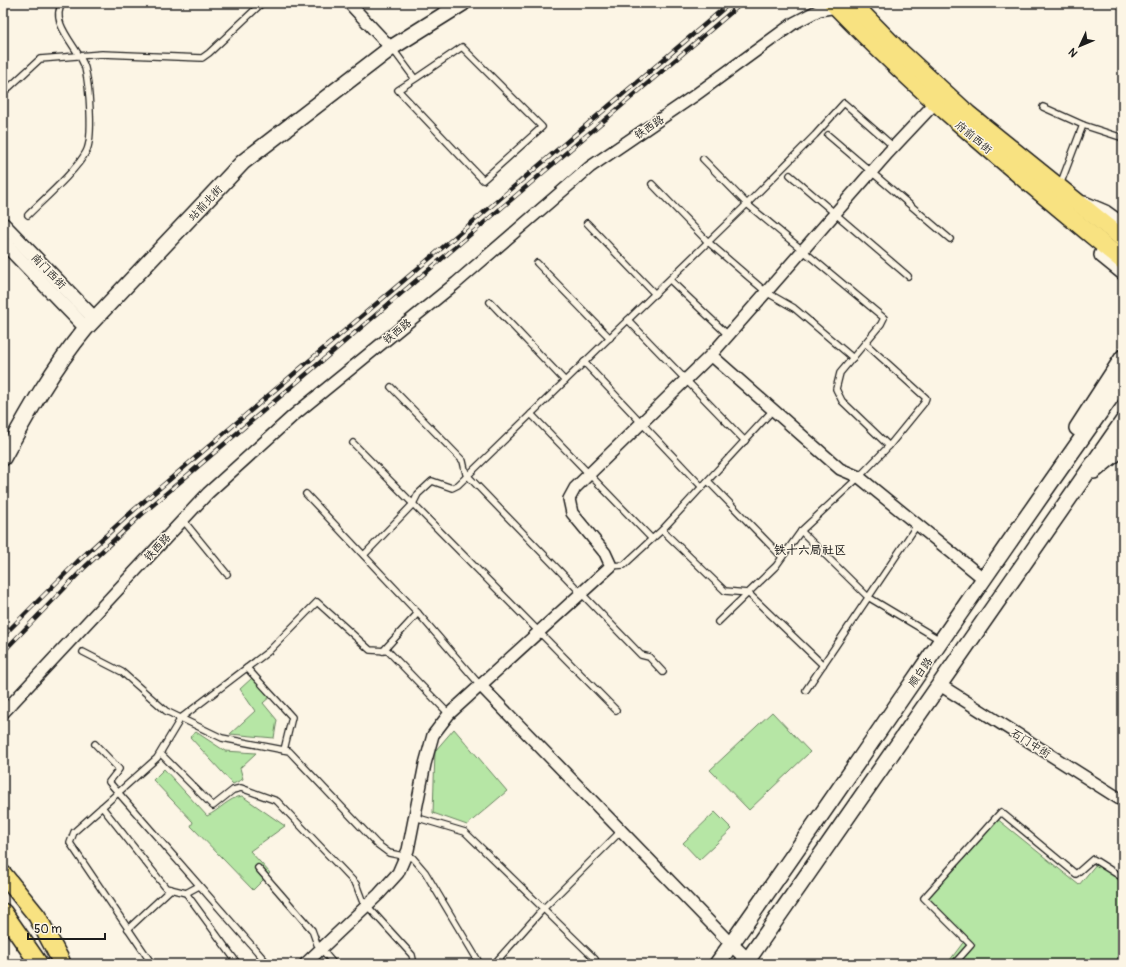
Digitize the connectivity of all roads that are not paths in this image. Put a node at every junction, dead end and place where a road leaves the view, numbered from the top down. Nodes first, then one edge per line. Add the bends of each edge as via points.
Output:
1 (63, 3) edge
2 (262, 3) edge
3 (349, 3) edge
4 (463, 3) edge
5 (841, 4) edge
6 (392, 48) junction
7 (80, 56) junction
8 (415, 79) junction
9 (3, 93) edge
10 (935, 103) junction
11 (1043, 107) dead end
12 (1083, 125) junction
13 (828, 135) dead end
14 (1120, 137) dead end
15 (894, 146) junction
16 (704, 159) dead end
17 (871, 172) junction
18 (790, 176) dead end
19 (652, 184) dead end
20 (1059, 187) junction
21 (747, 204) junction
22 (1071, 207) junction
23 (835, 214) junction
24 (28, 215) dead end
25 (587, 223) dead end
26 (3, 224) edge
27 (1121, 228) edge
28 (950, 239) dead end
29 (3, 242) edge
30 (708, 242) junction
31 (802, 251) junction
32 (1123, 260) edge
33 (537, 263) dead end
34 (1123, 272) edge
35 (908, 276) dead end
36 (670, 280) junction
37 (766, 292) junction
38 (655, 294) junction
39 (490, 302) dead end
40 (628, 320) junction
41 (90, 324) junction
42 (728, 335) junction
43 (610, 338) junction
44 (865, 343) junction
45 (711, 355) junction
46 (1123, 357) edge
47 (853, 358) junction
48 (584, 362) junction
49 (686, 380) junction
50 (1123, 380) edge
51 (565, 381) junction
52 (391, 387) dead end
53 (773, 410) junction
54 (531, 414) junction
55 (1123, 421) edge
56 (641, 423) junction
57 (744, 441) junction
58 (1123, 442) edge
59 (353, 443) dead end
60 (889, 446) junction
61 (3, 458) edge
62 (1065, 461) junction
63 (589, 474) junction
64 (468, 475) junction
65 (859, 477) junction
66 (1083, 479) junction
67 (708, 481) junction
68 (702, 487) junction
69 (306, 494) dead end
70 (413, 504) junction
71 (183, 520) junction
72 (917, 525) junction
73 (662, 530) junction
74 (801, 531) junction
75 (652, 539) junction
76 (364, 555) junction
77 (782, 557) junction
78 (610, 566) junction
79 (227, 574) dead end
80 (984, 579) junction
81 (581, 593) junction
82 (748, 593) junction
83 (868, 597) junction
84 (418, 613) junction
85 (718, 622) dead end
86 (539, 632) junction
87 (942, 642) junction
88 (383, 651) junction
89 (83, 652) dead end
90 (822, 665) junction
91 (247, 668) junction
92 (663, 672) dead end
93 (480, 685) junction
94 (940, 685) junction
95 (806, 690) dead end
96 (616, 710) dead end
97 (3, 713) edge
98 (449, 714) junction
99 (181, 718) junction
100 (95, 744) dead end
101 (284, 750) junction
102 (161, 754) junction
103 (118, 793) junction
104 (1123, 801) edge
105 (102, 808) junction
106 (415, 817) junction
107 (621, 831) junction
108 (406, 856) junction
109 (258, 868) dead end
110 (3, 874) edge
111 (1123, 878) edge
112 (3, 885) edge
113 (199, 886) junction
114 (171, 889) junction
115 (186, 893) junction
116 (367, 906) junction
117 (543, 909) junction
118 (3, 912) edge
119 (3, 923) edge
120 (128, 929) junction
121 (731, 944) junction
122 (321, 949) junction
123 (29, 950) junction
124 (62, 963) edge
125 (748, 963) edge
126 (39, 964) edge
127 (152, 964) edge
128 (238, 964) edge
129 (268, 964) edge
130 (305, 964) edge
131 (334, 964) edge
132 (414, 964) edge
133 (480, 964) edge
134 (494, 964) edge
135 (597, 964) edge
136 (717, 964) edge
137 (954, 964) edge

1 - 7 lane via 59,19 64,33
2 - 7 lane via 202,58 102,54
3 - 6 street
4 - 6 main road, 站前北街
5 - 10 main road, 府前西街
5 - 20 main road, 府前西街 via 900,51 968,114
5 - 71 street, 铁西路 via 820,10 794,23 590,167 456,282 294,415 208,493
6 - 8 lane
6 - 41 main road, 站前北街 via 243,162
7 - 9 lane via 40,59
7 - 24 lane via 85,68 91,132 87,152
8 - 8 lane via 398,90 483,180 542,127 462,47
10 - 15 street
10 - 22 main road, 府前西街
11 - 12 lane
12 - 14 lane
12 - 20 lane
13 - 17 lane
15 - 17 street
15 - 21 lane via 844,103
16 - 21 lane
17 - 23 street
17 - 28 lane
18 - 23 lane
19 - 30 lane
20 - 22 main road, 府前西街
21 - 30 lane
21 - 31 lane
22 - 27 main road, 府前西街
22 - 32 main road, 府前西街
22 - 34 main road via 1078,234
23 - 31 street
23 - 35 lane
25 - 38 lane
26 - 41 street, 南门西街
29 - 41 street, 南门西街
30 - 36 lane
30 - 37 lane
31 - 37 street
31 - 44 lane via 884,318
33 - 43 lane
36 - 38 lane
36 - 42 lane
37 - 42 street
37 - 47 lane via 794,308
38 - 40 lane
39 - 51 lane
40 - 43 lane
40 - 49 lane
41 - 61 main road, 站前北街 via 67,351 34,400
42 - 45 street
43 - 48 lane
44 - 47 lane
44 - 60 lane via 926,398
45 - 49 street
45 - 53 street
46 - 62 main road via 1075,430 1067,448
47 - 60 lane via 840,373 836,389 842,401
48 - 51 lane
48 - 56 lane
49 - 56 street
49 - 57 lane
50 - 62 main road, 顺白路
51 - 54 lane
52 - 64 lane via 463,461
53 - 57 lane
53 - 65 street via 840,469
54 - 63 lane
54 - 64 lane
55 - 66 main road
56 - 63 street
56 - 68 lane
57 - 67 lane
58 - 66 main road via 1107,461
59 - 70 lane
60 - 65 lane
62 - 80 main road, 顺白路
63 - 75 lane
63 - 78 street via 575,488 570,499 572,513 605,553
64 - 70 lane via 452,488 432,481 418,494
64 - 81 lane
65 - 72 street
65 - 74 lane
66 - 94 main road
67 - 68 lane
67 - 77 lane
68 - 73 lane
69 - 76 lane
70 - 76 lane
70 - 86 lane
71 - 79 lane
71 - 97 street, 铁西路
72 - 80 street
72 - 83 lane
73 - 75 lane
73 - 82 lane via 725,591
74 - 77 lane
74 - 83 lane
75 - 78 lane via 624,565
76 - 84 lane
77 - 82 lane
78 - 81 street
80 - 87 main road, 顺白路
81 - 86 street
81 - 92 lane via 641,655 649,657
82 - 85 lane
82 - 90 lane
83 - 87 lane
83 - 90 lane
84 - 88 lane
84 - 93 lane
86 - 93 street
86 - 96 lane
87 - 121 main road, 顺白路
88 - 91 lane via 370,650 317,602 269,651
88 - 98 lane via 388,651
89 - 99 lane via 122,672 166,711
90 - 95 lane
91 - 99 lane
91 - 101 lane via 292,717
93 - 98 street
93 - 107 street
94 - 104 street, 石门中街
94 - 125 main road
98 - 106 street via 433,735
99 - 101 lane via 222,738
99 - 102 lane
100 - 103 lane via 119,769 108,782
101 - 108 lane via 289,751 377,844 389,853
102 - 103 lane
102 - 116 lane via 213,806 233,790 240,788 277,801 356,884
103 - 105 lane
103 - 113 lane
105 - 114 lane via 166,888
105 - 120 lane via 74,832 70,843
106 - 108 street
106 - 117 lane via 465,832
107 - 117 lane
107 - 121 street
108 - 116 street via 398,873
108 - 133 lane via 413,858 425,872
109 - 122 lane via 312,930
110 - 124 main road via 37,916
111 - 137 lane via 1093,859 1076,874 1001,812 924,898 971,945
112 - 124 main road
113 - 115 lane
113 - 129 lane
114 - 115 lane
114 - 120 lane
115 - 128 lane
116 - 122 street
116 - 132 lane via 412,955
117 - 134 lane
117 - 135 lane via 595,959
118 - 123 main road
119 - 123 main road
120 - 127 lane
121 - 125 street
121 - 136 main road, 顺白路
122 - 130 street
122 - 131 lane
123 - 126 main road

